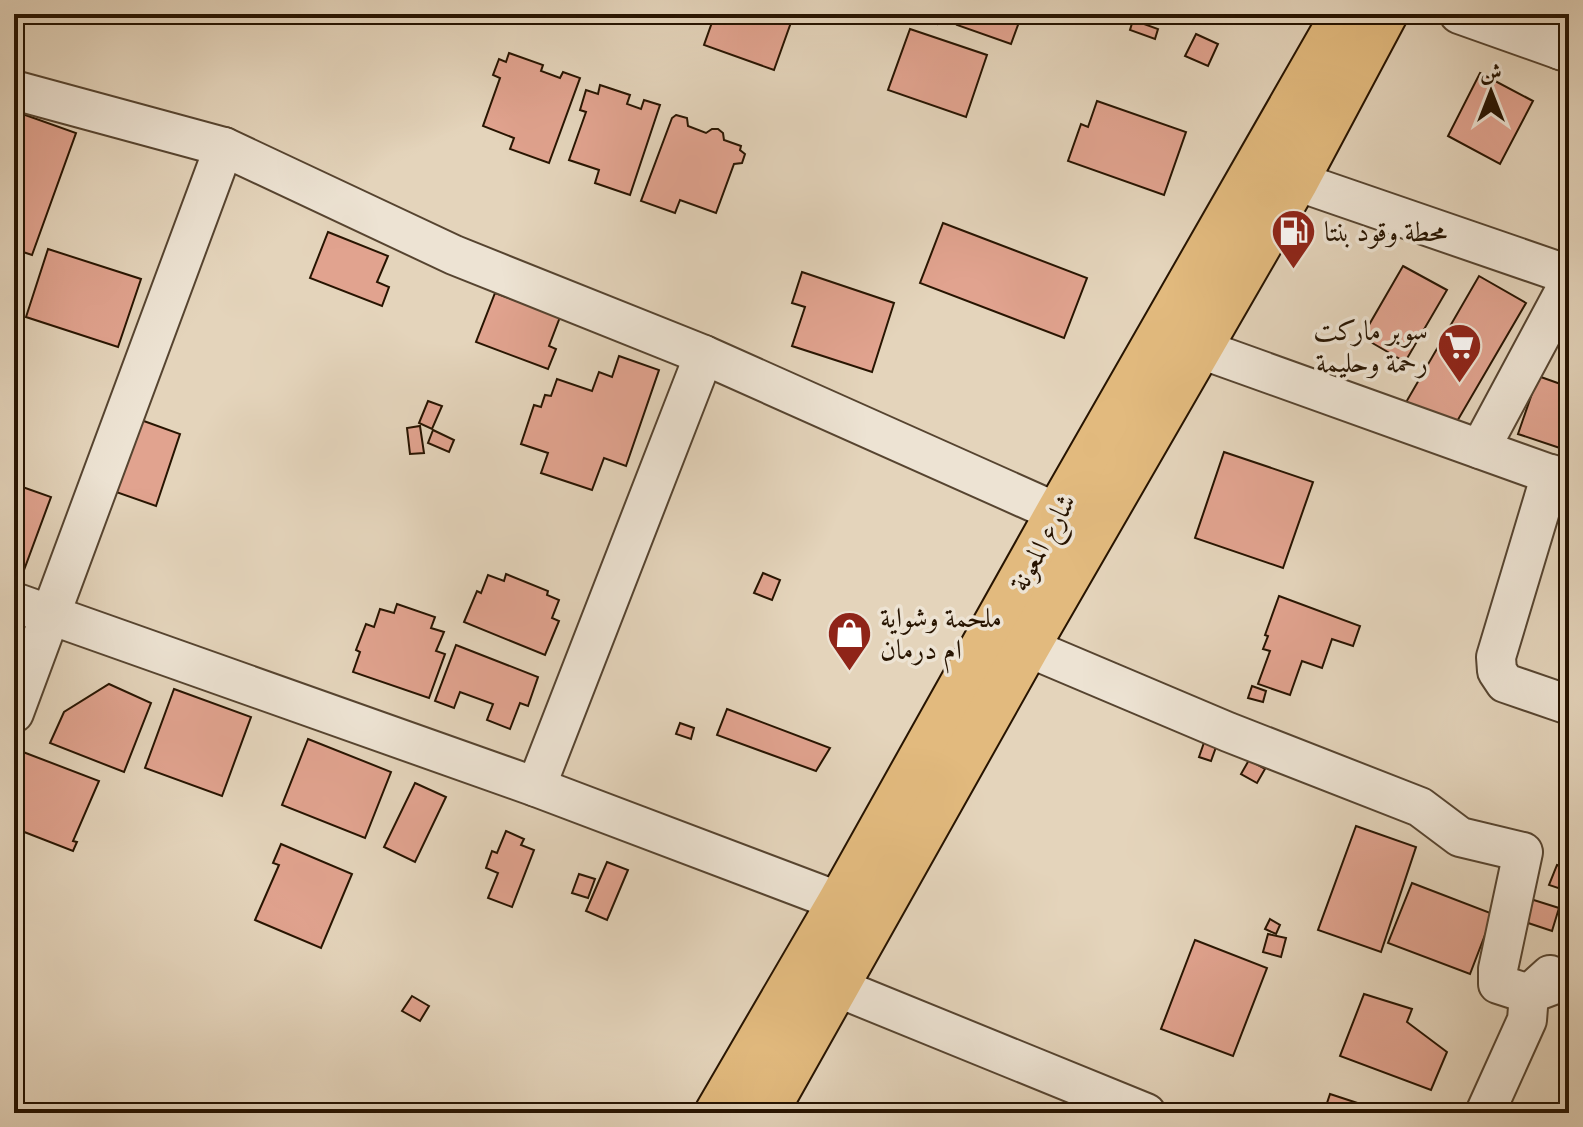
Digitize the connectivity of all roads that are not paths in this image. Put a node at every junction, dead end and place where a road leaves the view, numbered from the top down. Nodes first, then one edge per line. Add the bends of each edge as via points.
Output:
1 (1385, 14) edge
2 (1459, 14) edge
3 (1339, 15) edge
4 (1565, 39) edge
5 (14, 90) edge
6 (224, 147) junction
7 (1296, 181) junction
8 (1569, 275) edge
9 (1569, 283) edge
10 (1198, 348) junction
11 (704, 355) junction
12 (1480, 449) junction
13 (1560, 477) edge
14 (1058, 513) junction
15 (14, 602) edge
16 (50, 615) junction
17 (1027, 647) junction
18 (1569, 705) edge
19 (14, 713) edge
20 (536, 787) junction
21 (840, 902) junction
22 (1550, 983) edge
23 (834, 986) junction
24 (717, 1113) edge
25 (765, 1113) edge
26 (1146, 1113) edge
27 (1485, 1113) edge

1 - 7 highway, شارع المعونة
2 - 4 street
3 - 14 highway, شارع المعونة
5 - 6 street
6 - 11 street via 454,255
6 - 16 street
7 - 8 street
7 - 10 highway, شارع المعونة
9 - 12 street
10 - 12 street
10 - 17 highway, شارع المعونة
11 - 14 street
11 - 20 street
12 - 13 street
13 - 18 street via 1496,657 1505,683
14 - 21 highway, شارع المعونة
15 - 16 street
16 - 19 street
16 - 20 street
17 - 22 street via 1420,807 1460,837 1523,852 1498,984
17 - 23 highway, شارع المعونة
20 - 21 street
21 - 24 highway, شارع المعونة
22 - 27 street via 1527,1020
23 - 25 highway, شارع المعونة
23 - 26 street

